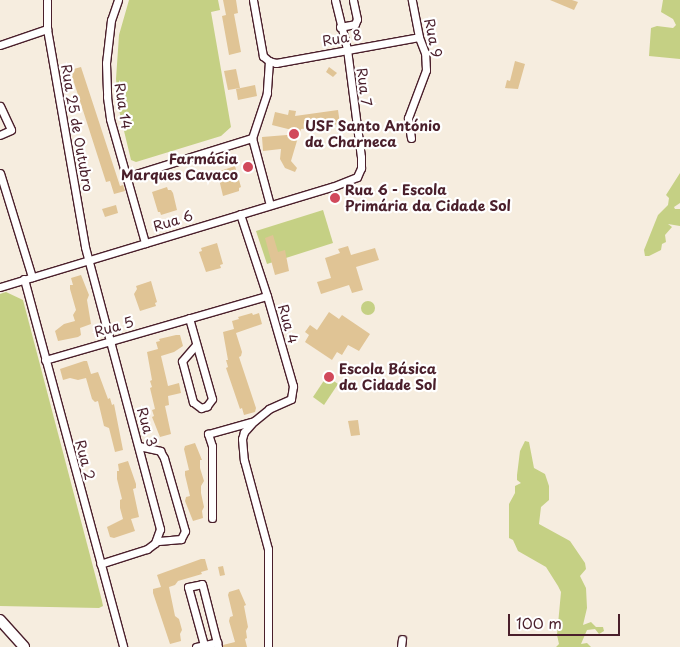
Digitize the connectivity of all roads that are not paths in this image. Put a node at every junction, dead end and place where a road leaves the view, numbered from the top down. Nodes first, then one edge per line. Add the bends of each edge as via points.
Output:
1 (47, 0) edge
2 (118, 0) edge
3 (253, 0) edge
4 (335, 0) edge
5 (353, 0) edge
6 (412, 0) edge
7 (340, 27) junction
8 (47, 29) junction
9 (419, 37) junction
10 (0, 44) edge
11 (347, 49) junction
12 (269, 61) junction
13 (0, 106) edge
14 (0, 135) edge
15 (252, 138) junction
16 (411, 138) dead end
17 (0, 172) edge
18 (126, 177) junction
19 (354, 180) joint
20 (270, 205) junction
21 (240, 214) junction
22 (145, 242) junction
23 (88, 260) junction
24 (32, 277) junction
25 (24, 279) junction
26 (0, 286) edge
27 (267, 296) junction
28 (189, 318) junction
29 (110, 341) junction
30 (196, 345) junction
31 (45, 360) junction
32 (254, 421) junction
33 (139, 446) junction
34 (212, 518) dead end
35 (156, 541) junction
36 (100, 564) junction
37 (0, 620) edge
38 (218, 644) edge
39 (200, 646) edge
40 (24, 647) edge
41 (123, 647) edge
42 (268, 647) edge

1 - 8 street, Rua 25 de Outubro
2 - 18 street, Rua 14 via 111,20 106,80 110,119
3 - 12 street via 263,56
4 - 7 street, Rua 7
5 - 7 street via 357,19 354,24
6 - 9 street, Rua 9
7 - 11 street, Rua 7
8 - 10 street
8 - 23 street, Rua 25 de Outubro
9 - 11 street, Rua 8
9 - 16 street, Rua 9 via 425,53 426,70 408,118
11 - 12 street, Rua 8 via 276,63
11 - 19 street, Rua 7 via 362,164
12 - 15 street via 267,93
13 - 14 street via 11,130
15 - 18 street
15 - 20 street
17 - 24 street
18 - 22 street, Rua 14
19 - 20 street, Rua 6
20 - 21 street, Rua 6
21 - 22 street, Rua 6
21 - 27 street, Rua 4
22 - 23 street, Rua 6
23 - 24 street, Rua 6
23 - 29 street, Rua 3
24 - 25 street, Rua 6
25 - 26 street, Rua 6
25 - 31 street, Rua 2
27 - 28 street, Rua 5
27 - 32 street, Rua 4 via 293,393 286,403 269,409
28 - 29 street, Rua 5
28 - 30 street
29 - 31 street, Rua 5
29 - 33 street, Rua 3
30 - 30 street via 212,399 201,408 193,402 182,361
31 - 36 street, Rua 2
32 - 34 street via 208,434 212,446
32 - 42 street via 244,432 242,448 268,549
33 - 35 street, Rua 3 via 160,529
33 - 35 street via 160,451 164,458 185,532 181,539
35 - 36 street via 147,549
36 - 41 street, Rua 2
37 - 40 main road
38 - 39 street
38 - 39 street via 202,584 188,587

